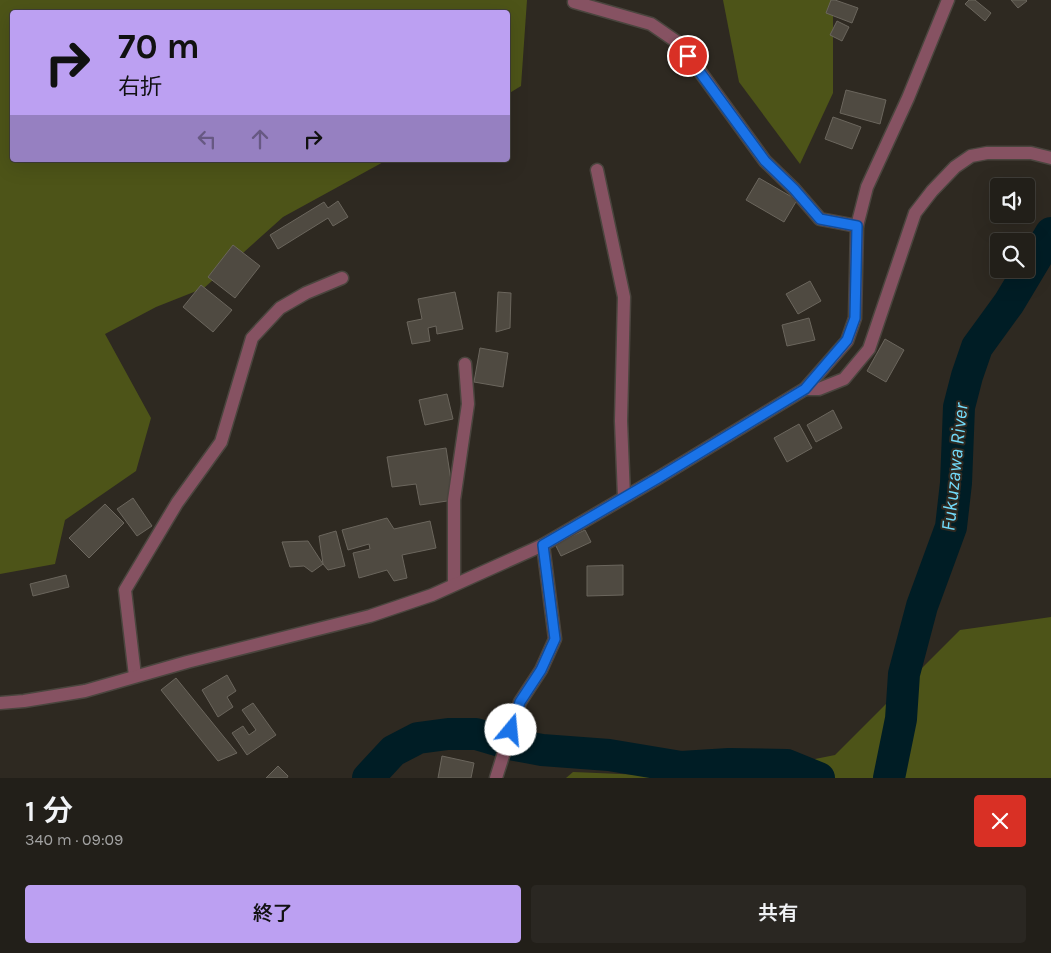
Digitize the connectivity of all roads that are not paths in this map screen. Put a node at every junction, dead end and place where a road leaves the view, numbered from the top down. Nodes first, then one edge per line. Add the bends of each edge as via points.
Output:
1 (948, 0) edge
2 (574, 2) dead end
3 (1051, 158) edge
4 (597, 170) dead end
5 (857, 226) junction
6 (342, 278) dead end
7 (465, 364) dead end
8 (805, 389) junction
9 (624, 497) junction
10 (543, 545) junction
11 (454, 584) junction
12 (135, 676) junction
13 (0, 702) edge
14 (496, 778) edge

1 - 5 street via 867,187
2 - 5 street via 650,24 680,44 765,161 820,219
3 - 8 street via 1031,153 987,153 971,156 955,167 915,213 869,349 844,379 819,389
4 - 9 street via 624,297 621,421
5 - 8 street via 855,318 847,340
6 - 12 street via 280,308 252,338 221,442 177,503 125,590
7 - 11 street via 468,404 454,500
8 - 9 street
9 - 10 street
10 - 11 street
10 - 14 street via 555,639 541,670 520,702
11 - 12 street via 370,616
12 - 13 street via 85,691

